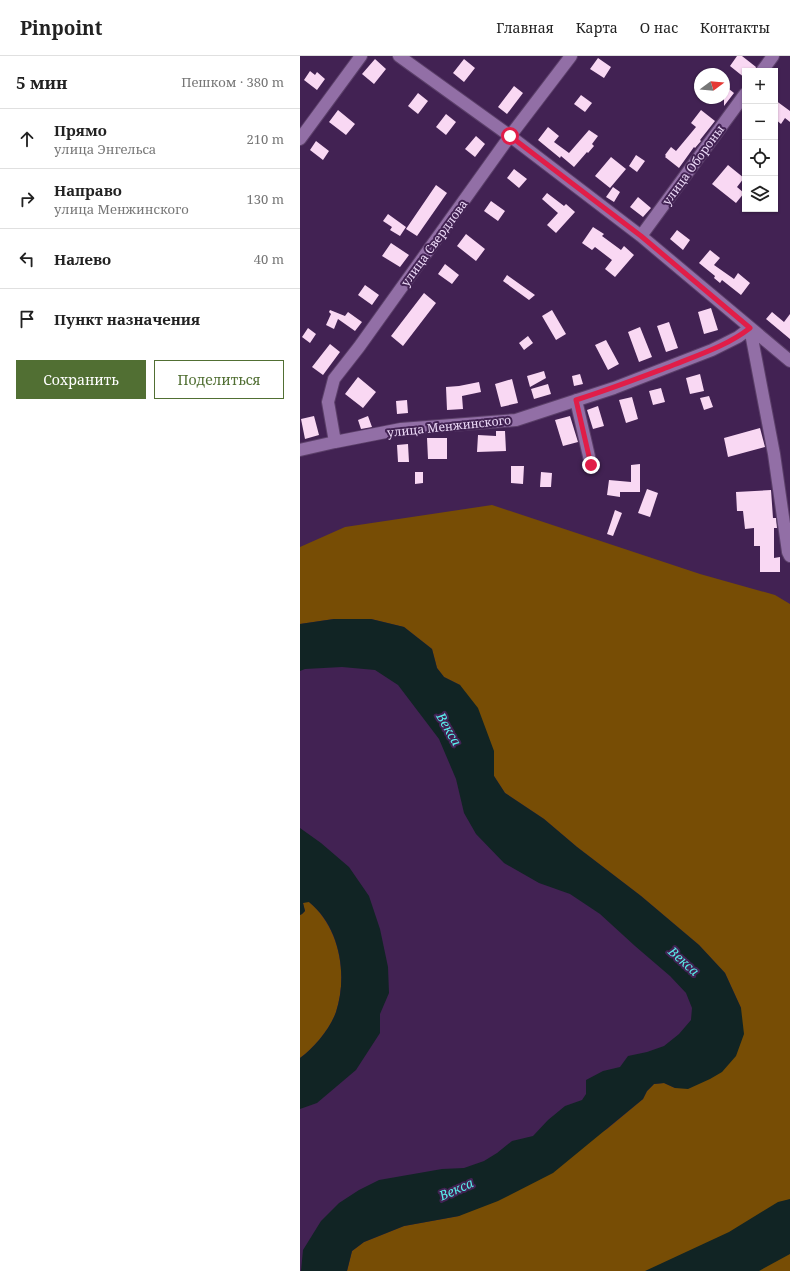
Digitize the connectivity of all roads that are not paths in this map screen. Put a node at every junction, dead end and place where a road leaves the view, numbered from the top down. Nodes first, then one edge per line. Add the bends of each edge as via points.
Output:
1 (361, 56) edge
2 (399, 56) edge
3 (571, 56) edge
4 (773, 56) edge
5 (764, 68) edge
6 (742, 98) edge
7 (510, 136) junction
8 (300, 139) edge
9 (641, 236) junction
10 (750, 328) junction
11 (790, 361) edge
12 (576, 400) junction
13 (335, 442) junction
14 (300, 450) edge
15 (591, 465) dead end
16 (790, 556) edge

1 - 8 street
2 - 7 street
3 - 7 street, улица Свердлова
4 - 5 street
6 - 9 street, улица Обороны
7 - 9 street
7 - 13 street, улица Свердлова via 334,379 328,402
9 - 10 street
10 - 11 street
10 - 12 street, улица Менжинского via 712,350
10 - 16 street
12 - 13 street, улица Менжинского via 516,420 401,429
12 - 15 street
13 - 14 street, улица Менжинского

